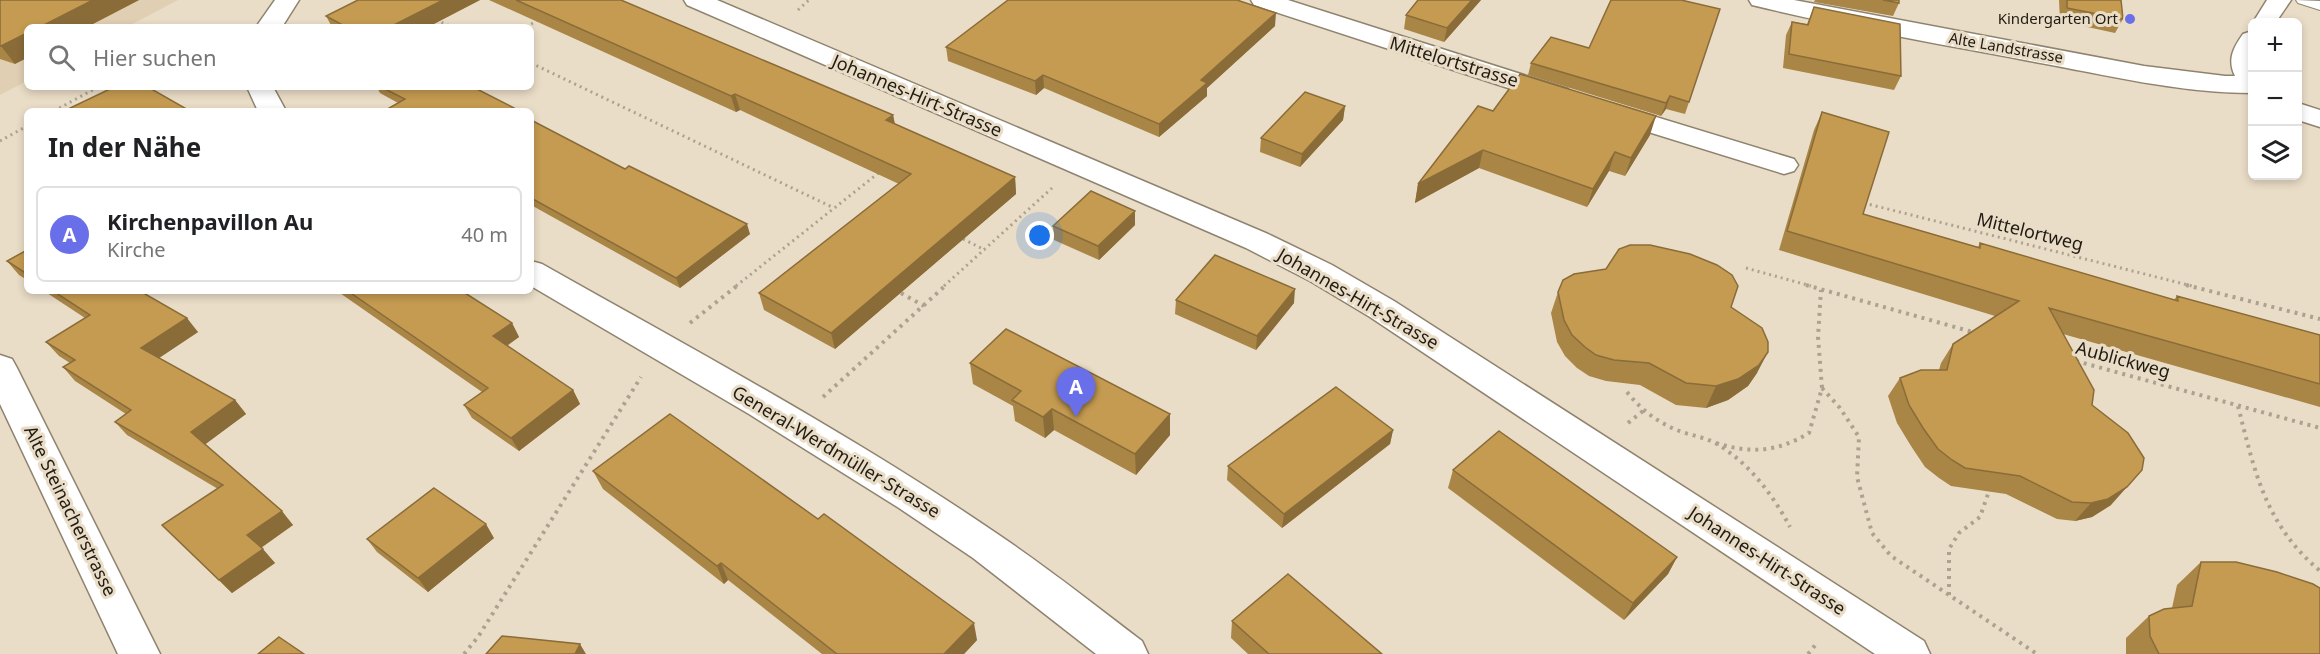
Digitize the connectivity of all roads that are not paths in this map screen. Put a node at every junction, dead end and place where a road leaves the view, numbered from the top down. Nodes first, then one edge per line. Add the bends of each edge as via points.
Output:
1 (287, 0) edge
2 (696, 0) edge
3 (1263, 0) edge
4 (1761, 0) edge
5 (2279, 0) edge
6 (2303, 0) edge
7 (2320, 6) edge
8 (2267, 18) edge
9 (271, 24) edge
10 (2248, 46) edge
11 (2248, 73) edge
12 (2248, 83) edge
13 (261, 90) edge
14 (269, 108) edge
15 (2302, 112) edge
16 (2320, 119) edge
17 (1784, 165) dead end
18 (534, 274) edge
19 (0, 368) edge
20 (139, 654) edge
21 (1127, 654) edge
22 (1909, 654) edge

1 - 9 street
2 - 22 street, Johannes-Hirt-Strasse via 1257,241 1382,309
3 - 17 street, Mittelortstrasse
4 - 12 street, Alte Landstrasse via 2155,76 2213,85
5 - 8 street
6 - 7 lane
10 - 11 street via 2242,61
13 - 14 street
15 - 16 street
18 - 21 street, General-Werdmüller-Strasse via 836,449 939,514
19 - 20 street, Alte Steinacherstrasse

